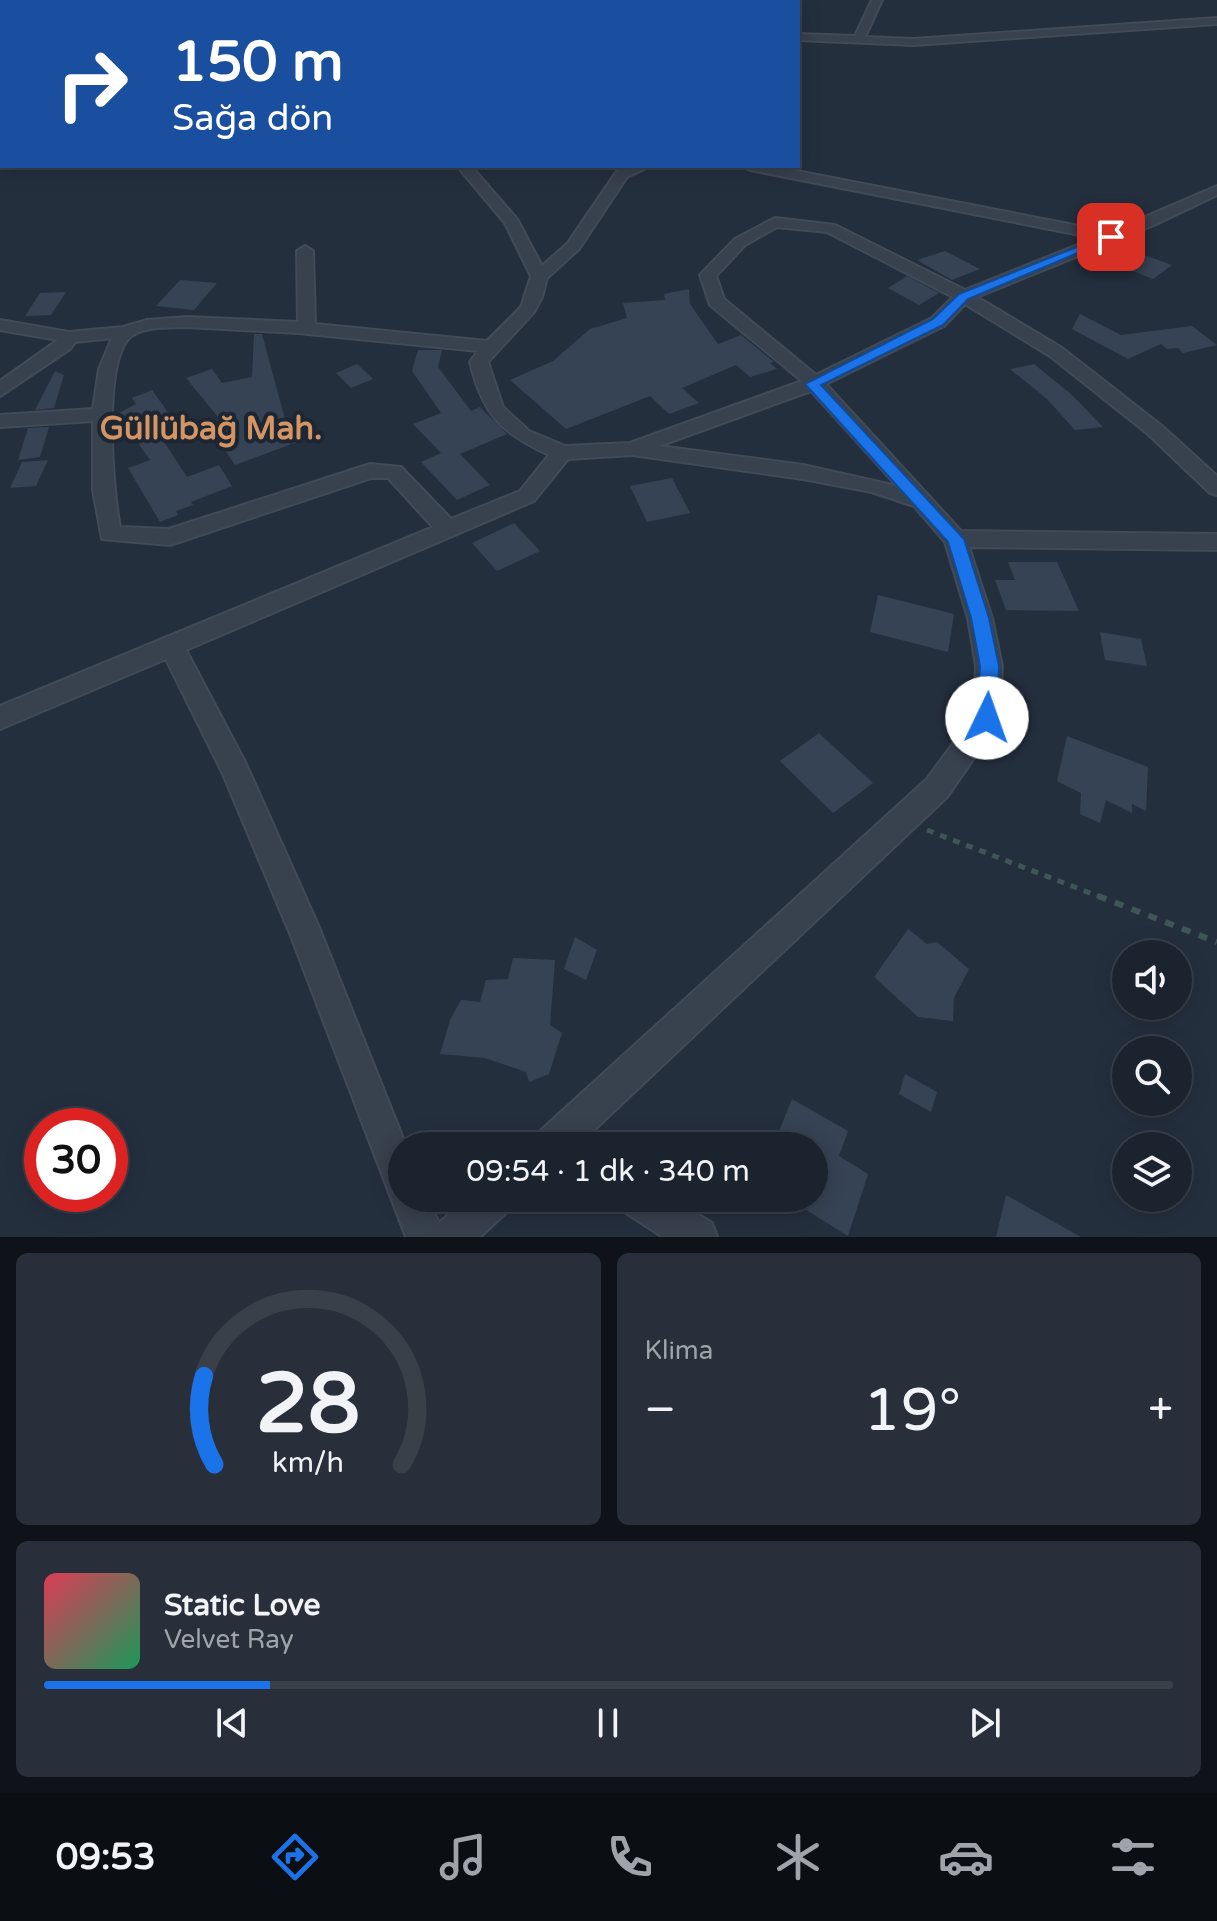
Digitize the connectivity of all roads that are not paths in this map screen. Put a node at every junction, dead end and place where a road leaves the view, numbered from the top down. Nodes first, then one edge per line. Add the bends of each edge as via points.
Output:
1 (877, 0) edge
2 (1217, 21) edge
3 (800, 37) edge
4 (858, 41) junction
5 (471, 168) edge
6 (638, 168) edge
7 (760, 168) edge
8 (1217, 190) edge
9 (1111, 237) junction
10 (305, 251) dead end
11 (539, 276) junction
12 (964, 296) junction
13 (0, 325) edge
14 (307, 330) junction
15 (126, 332) junction
16 (69, 337) junction
17 (489, 347) junction
18 (812, 384) junction
19 (0, 390) edge
20 (103, 414) junction
21 (0, 421) edge
22 (632, 449) junction
23 (562, 453) junction
24 (1217, 488) edge
25 (922, 501) junction
26 (448, 530) junction
27 (955, 539) junction
28 (1217, 542) edge
29 (172, 647) junction
30 (0, 718) edge
31 (567, 1132) edge
32 (388, 1146) edge
33 (414, 1212) edge
34 (480, 1212) edge
35 (658, 1212) edge
36 (425, 1237) edge
37 (452, 1237) edge
38 (698, 1237) edge

1 - 4 street
2 - 4 street via 914,42
3 - 4 street
5 - 11 street via 525,242
6 - 11 street via 622,174 574,246
7 - 9 street
8 - 9 street
9 - 12 street
10 - 14 street
11 - 17 street via 532,302
12 - 18 street via 938,322
12 - 18 street via 830,228 775,222 740,242 708,275 716,301 801,369
12 - 24 street via 1056,352 1155,430
13 - 16 street
14 - 15 street via 192,322
14 - 17 street
15 - 16 street
15 - 20 street via 106,375
16 - 19 street
17 - 23 street via 479,362 495,409 522,435
18 - 22 street
18 - 25 street
20 - 21 street
20 - 26 street via 103,508 110,534 170,537 370,471 394,472
22 - 23 street
22 - 25 street via 803,472
23 - 26 street via 527,496
25 - 27 street
26 - 29 street
27 - 28 street
27 - 31 street via 989,666 987,718 937,788
29 - 30 street
29 - 32 street via 236,772
33 - 36 street
34 - 37 street
35 - 38 street

